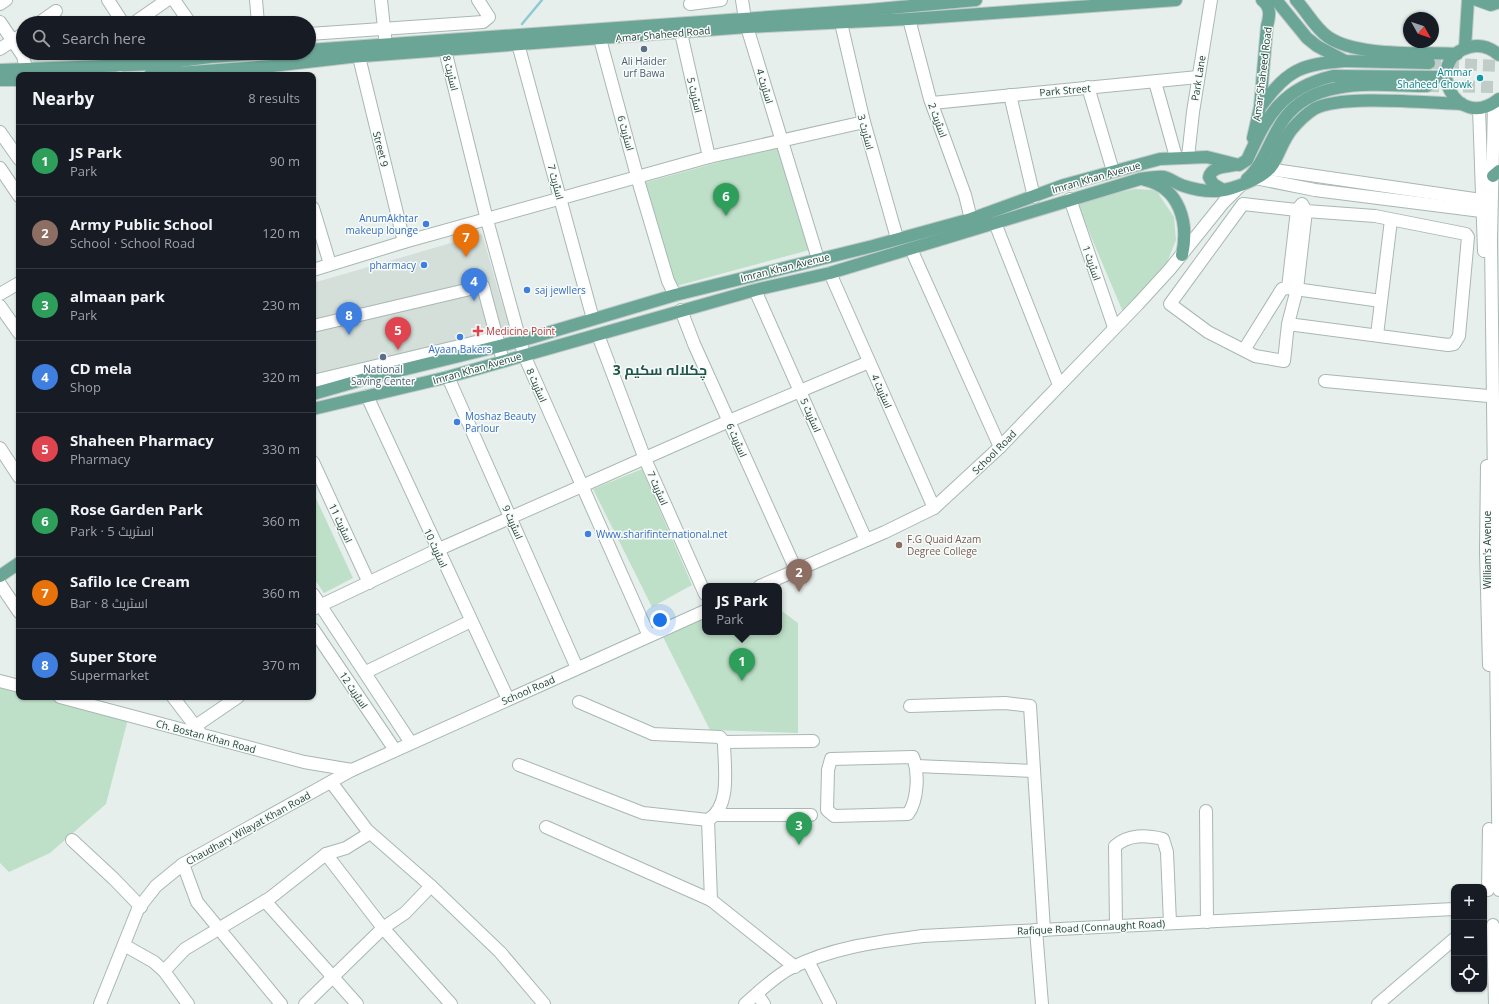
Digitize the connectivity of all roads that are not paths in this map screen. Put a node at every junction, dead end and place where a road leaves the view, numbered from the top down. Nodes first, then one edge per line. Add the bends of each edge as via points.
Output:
1 (6, 0) edge
2 (108, 0) edge
3 (167, 0) edge
4 (174, 0) edge
5 (256, 0) edge
6 (381, 0) edge
7 (478, 0) edge
8 (721, 0) edge
9 (742, 0) edge
10 (976, 0) edge
11 (1176, 0) edge
12 (1211, 0) edge
13 (1262, 0) edge
14 (1276, 0) edge
15 (1296, 0) edge
16 (1468, 0) edge
17 (1477, 0) edge
18 (689, 2) edge
19 (1499, 2) edge
20 (0, 4) edge
21 (56, 11) dead end
22 (49, 16) edge
23 (118, 16) edge
24 (144, 16) edge
25 (185, 16) edge
26 (257, 16) edge
27 (868, 16) junction
28 (909, 19) junction
29 (0, 22) edge
30 (689, 22) junction
31 (746, 23) junction
32 (841, 24) junction
33 (384, 30) junction
34 (681, 33) junction
35 (316, 34) edge
36 (16, 39) edge
37 (600, 39) junction
38 (13, 41) junction
39 (386, 44) junction
40 (518, 44) junction
41 (444, 45) junction
42 (16, 46) edge
43 (0, 49) edge
44 (316, 49) edge
45 (1461, 51) junction
46 (1498, 53) edge
47 (359, 57) junction
48 (23, 60) edge
49 (121, 60) edge
50 (206, 60) edge
51 (1345, 61) junction
52 (1429, 63) tunnel mouth
53 (26, 68) junction
54 (0, 70) edge
55 (120, 70) edge
56 (273, 70) edge
57 (221, 72) edge
58 (1446, 76) junction
59 (1198, 77) junction
60 (0, 80) edge
61 (16, 80) edge
62 (1155, 82) junction
63 (1427, 86) tunnel mouth
64 (1088, 87) junction
65 (1010, 95) junction
66 (1496, 101) edge
67 (932, 103) junction
68 (1462, 104) junction
69 (1260, 107) junction
70 (1479, 108) junction
71 (864, 122) junction
72 (0, 132) edge
73 (781, 140) junction
74 (1250, 151) junction
75 (16, 155) edge
76 (709, 157) junction
77 (1182, 157) junction
78 (1239, 165) junction
79 (0, 168) edge
80 (1268, 169) junction
81 (1113, 171) junction
82 (1496, 174) edge
83 (1308, 175) junction
84 (638, 177) junction
85 (1255, 178) junction
86 (1140, 179) junction
87 (1240, 185) junction
88 (1306, 188) junction
89 (1223, 190) junction
90 (16, 192) edge
91 (560, 197) junction
92 (1034, 197) junction
93 (1070, 199) junction
94 (1481, 206) junction
95 (1302, 208) junction
96 (316, 218) edge
97 (971, 219) junction
98 (487, 220) junction
99 (1390, 220) junction
100 (995, 223) junction
101 (897, 238) junction
102 (404, 242) junction
103 (911, 248) junction
104 (1182, 255) junction
105 (818, 259) junction
106 (330, 264) junction
107 (316, 269) edge
108 (830, 273) junction
109 (16, 285) edge
110 (1292, 289) junction
111 (755, 290) junction
112 (0, 294) edge
113 (675, 296) junction
114 (1381, 301) junction
115 (0, 306) edge
116 (681, 310) junction
117 (593, 319) junction
118 (1288, 324) junction
119 (316, 325) edge
120 (1114, 327) junction
121 (16, 329) edge
122 (598, 335) junction
123 (1377, 335) junction
124 (498, 341) junction
125 (520, 341) junction
126 (1244, 350) junction
127 (524, 355) junction
128 (503, 361) junction
129 (869, 362) junction
130 (448, 377) junction
131 (316, 380) edge
132 (1325, 381) dead end
133 (1059, 385) junction
134 (800, 391) junction
135 (316, 393) edge
136 (367, 396) junction
137 (1488, 396) junction
138 (316, 408) edge
139 (729, 421) junction
140 (1000, 447) junction
141 (0, 448) edge
142 (645, 459) junction
143 (316, 468) edge
144 (16, 472) edge
145 (583, 486) junction
146 (934, 508) junction
147 (511, 518) junction
148 (866, 540) junction
149 (437, 550) junction
150 (16, 565) edge
151 (796, 570) junction
152 (0, 576) edge
153 (369, 583) junction
154 (767, 583) edge
155 (0, 584) edge
156 (702, 587) edge
157 (317, 607) edge
158 (16, 608) edge
159 (702, 612) edge
160 (471, 621) junction
161 (649, 636) junction
162 (317, 643) edge
163 (577, 668) junction
164 (366, 672) junction
165 (0, 681) edge
166 (16, 685) edge
167 (508, 699) junction
168 (79, 700) edge
169 (175, 700) edge
170 (234, 700) edge
171 (579, 702) dead end
172 (910, 706) dead end
173 (198, 731) junction
174 (813, 741) dead end
175 (724, 742) junction
176 (411, 743) junction
177 (395, 750) junction
178 (519, 765) dead end
179 (916, 766) junction
180 (352, 770) junction
181 (1034, 771) junction
182 (1495, 778) edge
183 (331, 782) junction
184 (1206, 811) dead end
185 (812, 815) dead end
186 (712, 818) junction
187 (546, 827) dead end
188 (370, 833) junction
189 (72, 840) dead end
190 (326, 854) junction
191 (183, 864) junction
192 (431, 886) junction
193 (1492, 890) edge
194 (710, 900) junction
195 (264, 901) junction
196 (141, 907) junction
197 (1451, 909) edge
198 (1207, 922) junction
199 (1170, 923) junction
200 (1492, 924) edge
201 (1116, 926) junction
202 (220, 928) junction
203 (383, 928) junction
204 (1040, 930) junction
205 (1451, 942) edge
206 (124, 945) junction
207 (808, 961) junction
208 (795, 967) junction
209 (164, 972) junction
210 (332, 976) junction
211 (757, 994) junction
212 (100, 1004) edge
213 (188, 1004) edge
214 (281, 1004) edge
215 (305, 1004) edge
216 (357, 1004) edge
217 (451, 1004) edge
218 (544, 1004) edge
219 (745, 1004) edge
220 (764, 1004) edge
221 (830, 1004) edge
222 (1042, 1004) edge
223 (1378, 1004) edge
224 (1494, 1004) edge

1 - 20 street
2 - 23 street
3 - 24 street
4 - 25 street
5 - 26 street
6 - 33 street
7 - 33 street via 489,17 483,22
8 - 18 street
9 - 31 street, اسٹریٹ 4
10 - 27 main road, Amar Shaheed Road
11 - 28 main road, Amar Shaheed Road
12 - 59 street, Park Lane
13 - 69 main road, Amar Shaheed Road via 1267,4 1270,14
14 - 51 main road via 1307,38
15 - 45 main road via 1316,25 1341,45 1372,51
16 - 45 main road
17 - 19 main road via 1491,5
18 - 30 street
21 - 22 street
27 - 28 main road, Amar Shaheed Road
27 - 31 main road, Amar Shaheed Road
27 - 32 main road, Amar Shaheed Road
28 - 67 street, اسٹریٹ 2
29 - 38 street
30 - 31 main road, Amar Shaheed Road
30 - 41 main road, Amar Shaheed Road
31 - 32 main road, Amar Shaheed Road
31 - 34 main road, Amar Shaheed Road
31 - 73 street, اسٹریٹ 4
32 - 71 street, اسٹریٹ 3
33 - 35 street
33 - 39 street
34 - 37 main road, Amar Shaheed Road
34 - 76 street, اسٹریٹ 5
36 - 38 street
37 - 40 main road, Amar Shaheed Road
37 - 84 street, اسٹریٹ 6
38 - 42 street
38 - 43 street
39 - 41 main road, Amar Shaheed Road
39 - 44 main road, Amar Shaheed Road
40 - 41 main road, Amar Shaheed Road
40 - 91 street, اسٹریٹ 7
41 - 47 main road, Amar Shaheed Road
41 - 98 street, اسٹریٹ 8
45 - 46 main road via 1482,46
45 - 58 main road via 1447,68
47 - 56 main road, Amar Shaheed Road
47 - 102 street, Street 9
48 - 53 street
49 - 55 street
50 - 55 main road
51 - 52 main road
51 - 69 main road via 1319,63 1288,75 1273,89
53 - 54 main road
53 - 55 main road
56 - 57 main road, Amar Shaheed Road
58 - 68 main road via 1450,93
58 - 74 main road via 1333,76 1316,80 1300,88 1275,108
59 - 62 street, Park Street
59 - 77 street, Park Lane
60 - 61 main road
62 - 64 street, Park Street
62 - 77 street
63 - 87 main road via 1337,88 1308,97 1284,118 1257,168
64 - 65 street, Park Street
64 - 81 street
65 - 67 street, Park Street
65 - 92 street
66 - 70 main road
66 - 82 street
67 - 97 street, اسٹریٹ 2
68 - 70 main road
68 - 80 main road via 1357,101 1315,108 1292,129
69 - 74 main road, Amar Shaheed Road
70 - 94 street, William's Avenue
71 - 73 street
71 - 101 street, اسٹریٹ 3
72 - 75 street
73 - 76 street
73 - 105 street, اسٹریٹ 4
74 - 78 main road via 1247,160
76 - 84 street
77 - 78 main road, Imran Khan Avenue via 1207,156
77 - 81 main road, Imran Khan Avenue via 1160,159
78 - 89 main road via 1216,169 1210,174 1213,184
79 - 90 street
80 - 83 street
80 - 85 main road, Imran Khan Avenue
81 - 92 main road, Imran Khan Avenue via 1064,185
82 - 182 street via 1491,247 1496,590
83 - 88 street
83 - 94 street
84 - 91 street
84 - 113 street, اسٹریٹ 6 via 668,281
85 - 87 main road, Imran Khan Avenue
85 - 88 street
86 - 89 main road, Imran Khan Avenue via 1164,177 1184,186
86 - 93 main road, Imran Khan Avenue
86 - 104 main road via 1153,182 1164,189 1180,207 1184,233
87 - 89 main road, Imran Khan Avenue
87 - 104 street, School Road
88 - 94 street
88 - 95 street
91 - 98 street
91 - 117 street, اسٹریٹ 7
92 - 97 main road, Imran Khan Avenue
93 - 100 main road, Imran Khan Avenue
93 - 120 street, اسٹریٹ 1
94 - 137 street, William's Avenue
95 - 99 street
95 - 110 street
95 - 126 street via 1243,204 1170,304 1208,332
96 - 106 street
97 - 101 main road, Imran Khan Avenue
98 - 102 street
98 - 125 street, اسٹریٹ 8
99 - 114 street
99 - 123 street via 1466,234 1468,237 1459,336 1454,344 1448,345
100 - 103 main road, Imran Khan Avenue
100 - 133 street
101 - 105 main road, Imran Khan Avenue
102 - 106 street
103 - 108 main road, Imran Khan Avenue
103 - 140 street
104 - 120 street, School Road
105 - 113 main road, Imran Khan Avenue
106 - 107 street
108 - 111 main road, Imran Khan Avenue
108 - 129 street, اسٹریٹ 4
109 - 112 street
110 - 114 street
110 - 118 street
110 - 126 street via 1282,289
111 - 116 main road, Imran Khan Avenue
111 - 134 street, اسٹریٹ 5
113 - 117 main road, Imran Khan Avenue
114 - 123 street
115 - 121 street
116 - 122 main road, Imran Khan Avenue
116 - 139 street, اسٹریٹ 6
117 - 125 main road, Imran Khan Avenue
118 - 123 street
118 - 126 street via 1284,361 1255,356
119 - 124 street via 483,286
120 - 133 street, School Road
122 - 127 main road, Imran Khan Avenue
122 - 142 street, اسٹریٹ 7
124 - 125 main road, Imran Khan Avenue
124 - 128 street
124 - 131 street
124 - 135 main road, Imran Khan Avenue
125 - 127 street, اسٹریٹ 8
127 - 128 main road, Imran Khan Avenue
127 - 145 street, اسٹریٹ 8
128 - 130 main road, Imran Khan Avenue
129 - 134 street
129 - 146 street, اسٹریٹ 4
130 - 136 main road, Imran Khan Avenue
130 - 147 street, اسٹریٹ 9
132 - 137 street
133 - 140 street, School Road
134 - 139 street
134 - 148 street, اسٹریٹ 5
136 - 138 main road, Imran Khan Avenue
136 - 149 street, اسٹریٹ 10
137 - 182 street, William's Avenue via 1486,552
139 - 142 street
139 - 151 street, اسٹریٹ 6
140 - 146 street, School Road
141 - 144 street
142 - 145 street
142 - 156 street, اسٹریٹ 7
143 - 153 street, اسٹریٹ 11
145 - 147 street
145 - 161 street, اسٹریٹ 8
146 - 148 street, School Road
147 - 149 street
147 - 163 street, اسٹریٹ 9
148 - 151 street, School Road
149 - 153 street
149 - 160 street, اسٹریٹ 10
150 - 152 main road
151 - 154 street, School Road
153 - 157 street
155 - 158 street
157 - 164 street
159 - 161 street, School Road
160 - 164 street
160 - 167 street, اسٹریٹ 10
161 - 163 street, School Road
162 - 177 street, اسٹریٹ 12
163 - 167 street, School Road
164 - 176 street
165 - 166 street
167 - 176 street, School Road
168 - 173 street, Ch. Bostan Khan Road
169 - 173 street
170 - 173 street
171 - 175 street via 653,734 710,736 720,738
172 - 181 street via 1005,703 1030,706
173 - 180 street, Ch. Bostan Khan Road via 304,762
174 - 175 street
175 - 186 street via 722,806
176 - 177 street, School Road
177 - 180 street, School Road
178 - 186 street via 643,813
179 - 179 street via 913,757 830,759 827,810 834,816 908,814 914,806
179 - 181 street
180 - 183 street, Chaudhary Wilayat Khan Road
181 - 204 street
182 - 193 street, William's Avenue
183 - 188 street
183 - 191 street, Chaudhary Wilayat Khan Road
184 - 198 street
185 - 186 street
186 - 194 street
187 - 194 street
188 - 190 street via 346,848
188 - 192 street
189 - 196 street
190 - 195 street
190 - 203 street
191 - 196 street, Chaudhary Wilayat Khan Road via 156,886
191 - 202 street via 197,902
192 - 203 street via 405,913
192 - 218 street via 500,952
194 - 208 street
195 - 202 street
195 - 210 street
196 - 206 street, Chaudhary Wilayat Khan Road
197 - 198 street, Rafique Road (Connaught Road)
198 - 199 street, Rafique Road (Connaught Road)
199 - 201 street, Rafique Road (Connaught Road)
199 - 201 street via 1167,852 1163,839 1148,835 1123,839 1115,846
200 - 224 street
201 - 204 street, Rafique Road (Connaught Road)
202 - 209 street via 185,949
202 - 214 street
203 - 210 street
203 - 217 street
204 - 207 street, Rafique Road (Connaught Road) via 922,936 865,943
204 - 222 street
205 - 223 street
206 - 209 street via 154,962
206 - 212 street, Chaudhary Wilayat Khan Road
207 - 208 street, Rafique Road (Connaught Road)
207 - 221 street
208 - 211 street, Rafique Road (Connaught Road)
209 - 213 street
210 - 215 street
210 - 216 street
211 - 219 street, Rafique Road (Connaught Road)
211 - 220 street

